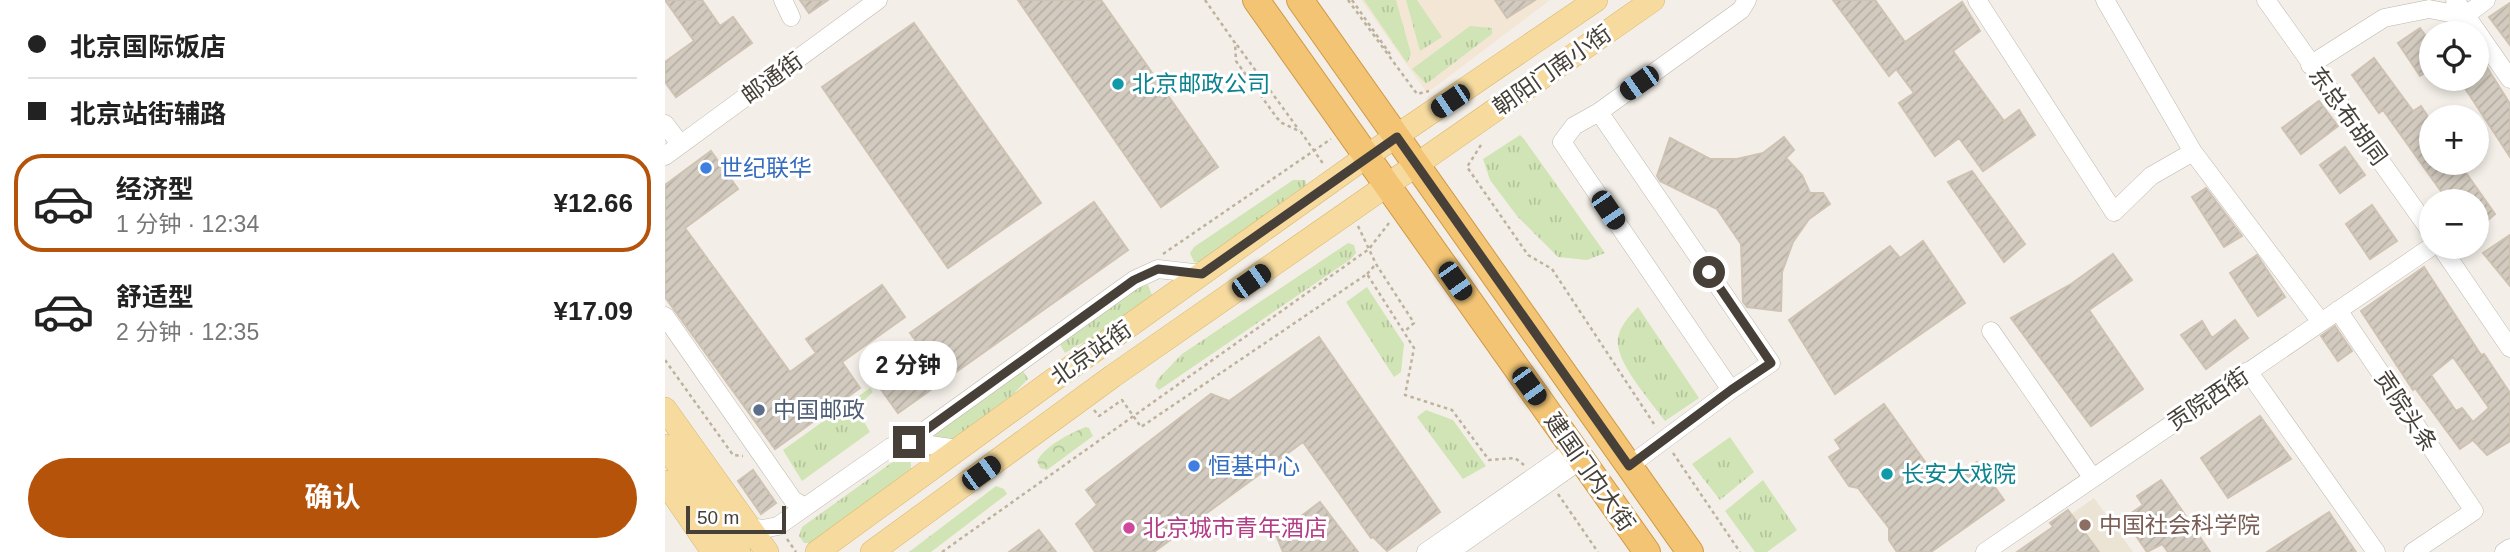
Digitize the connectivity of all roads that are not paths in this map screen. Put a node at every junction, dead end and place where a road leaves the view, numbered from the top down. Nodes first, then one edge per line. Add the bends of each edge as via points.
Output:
1 (783, 0) edge
2 (878, 0) edge
3 (1257, 0) edge
4 (1300, 0) edge
5 (1596, 0) edge
6 (1653, 0) edge
7 (1747, 0) edge
8 (1977, 0) edge
9 (2105, 0) edge
10 (2266, 0) edge
11 (2486, 0) edge
12 (2460, 8) edge
13 (791, 17) dead end
14 (2310, 65) junction
15 (2510, 79) edge
16 (1599, 112) junction
17 (665, 124) edge
18 (1397, 137) junction
19 (680, 145) junction
20 (2193, 152) junction
21 (665, 156) edge
22 (1367, 156) junction
23 (1417, 164) junction
24 (1395, 195) junction
25 (2419, 215) edge
26 (2419, 255) edge
27 (2450, 259) edge
28 (1202, 274) junction
29 (2339, 310) junction
30 (666, 318) edge
31 (2321, 322) junction
32 (1991, 331) dead end
33 (2507, 337) edge
34 (2248, 371) junction
35 (1731, 390) junction
36 (665, 409) edge
37 (909, 442) junction
38 (665, 446) edge
39 (958, 449) junction
40 (1578, 454) junction
41 (1629, 466) junction
42 (2092, 477) junction
43 (1543, 478) junction
44 (665, 482) edge
45 (805, 507) junction
46 (749, 527) junction
47 (2510, 548) edge
48 (713, 552) edge
49 (739, 552) edge
50 (767, 552) edge
51 (817, 552) edge
52 (872, 552) edge
53 (1426, 552) edge
54 (1450, 552) edge
55 (1647, 552) edge
56 (1690, 552) edge
57 (1985, 552) edge
58 (2376, 552) edge
59 (2413, 552) edge
60 (2504, 552) edge

1 - 13 street
2 - 19 street, 邮通街
3 - 22 highway
4 - 18 highway
5 - 18 main road, 朝阳门南小街
6 - 23 main road, 朝阳门南小街
7 - 16 street via 1741,10
8 - 20 street via 2114,212 2151,176
9 - 20 street
10 - 14 street, 东总布胡同
11 - 12 street
12 - 14 street via 2384,18
12 - 15 street
14 - 25 street, 东总布胡同
16 - 35 street via 1574,126 1562,142
16 - 35 street via 1771,363
17 - 19 street
18 - 22 main road, 朝阳门南小街
18 - 23 highway, 建国门内大街
19 - 21 street, 邮通街
20 - 31 street
22 - 24 highway, 建国门内大街
22 - 28 main road, 北京站街
23 - 24 main road, 朝阳门南小街
23 - 41 highway, 建国门内大街
24 - 40 highway, 建国门内大街
24 - 52 main road, 北京站街 via 1084,397
26 - 29 street, 贡院西街
27 - 33 street
28 - 37 street via 1158,269 1134,280
28 - 39 main road, 北京站街
29 - 31 street, 贡院西街
29 - 59 street, 贡院头条 via 2474,511
30 - 45 street via 793,500
31 - 34 street, 贡院西街
32 - 42 street
34 - 42 street, 贡院西街
34 - 58 street
35 - 41 street
36 - 46 main road
37 - 39 street
37 - 45 street via 891,447
38 - 49 main road
39 - 51 main road, 北京站街
40 - 43 street
40 - 55 highway, 建国门内大街
41 - 56 highway, 建国门内大街
42 - 57 street, 贡院西街
43 - 53 street
43 - 54 street
44 - 48 main road
45 - 46 street via 778,526
46 - 50 main road
47 - 60 street

